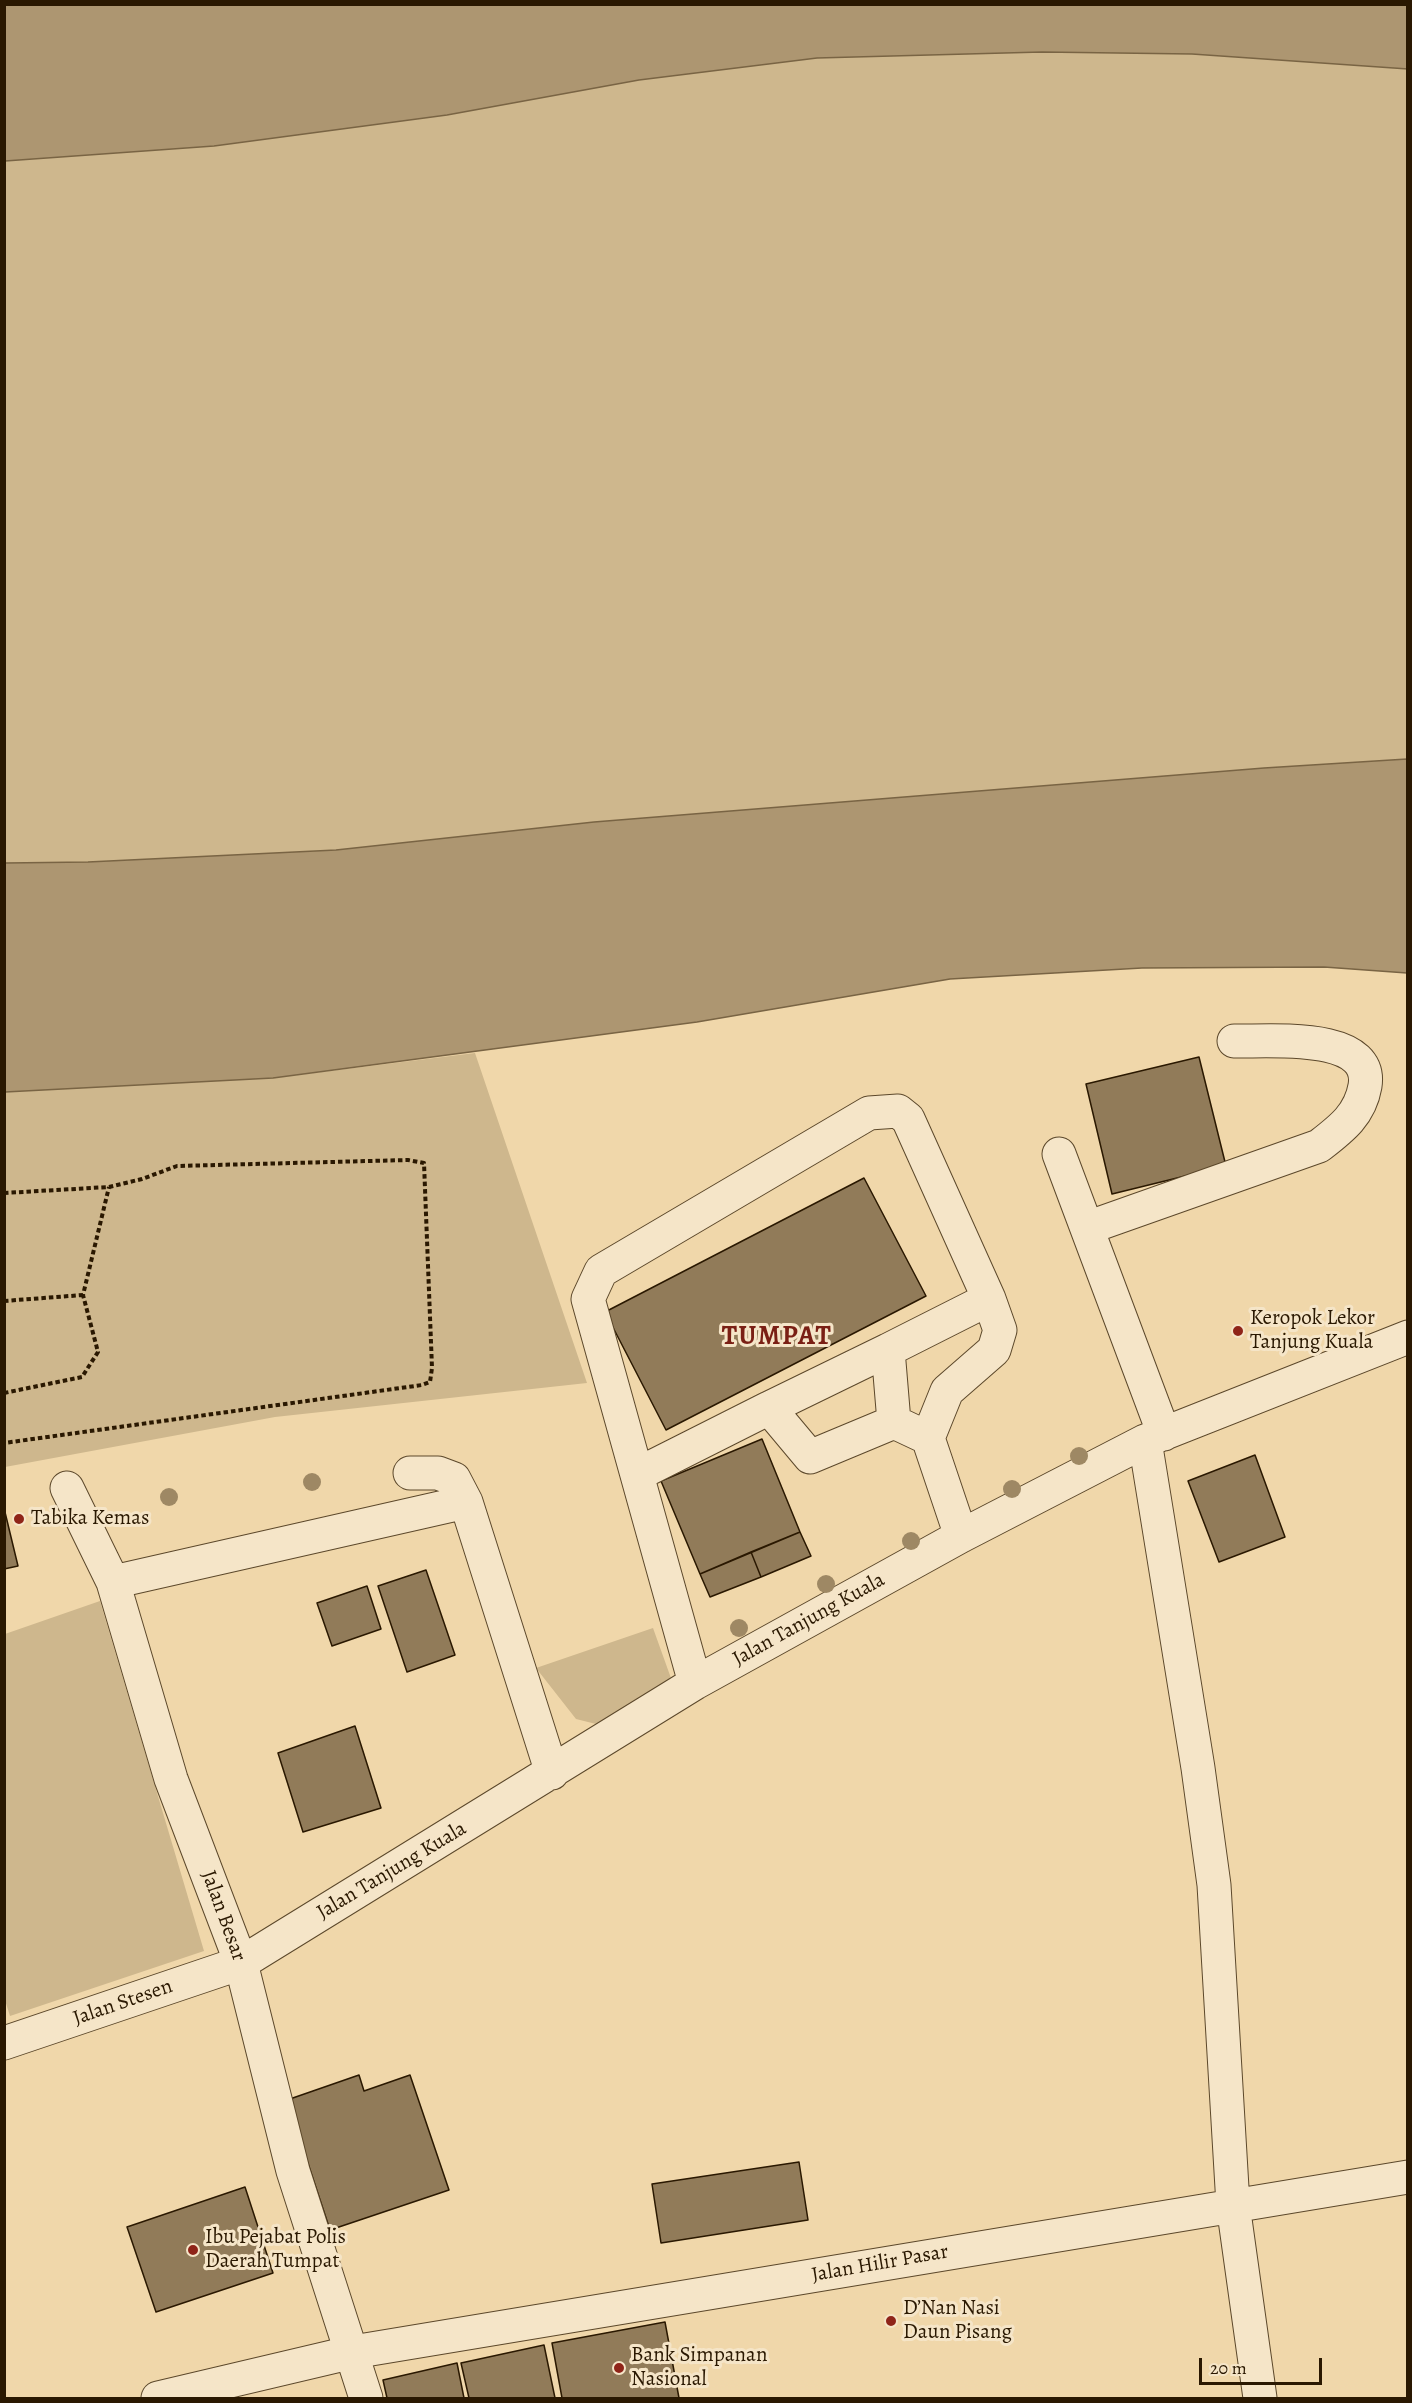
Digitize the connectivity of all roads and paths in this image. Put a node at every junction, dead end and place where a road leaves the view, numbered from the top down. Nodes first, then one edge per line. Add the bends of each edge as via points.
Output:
1 (1234, 1041) dead end
2 (1059, 1154) dead end
3 (109, 1187) junction
4 (4, 1193) edge
5 (1087, 1228) junction
6 (83, 1295) junction
7 (989, 1299) junction
8 (4, 1300) edge
9 (1407, 1337) edge
10 (888, 1350) junction
11 (4, 1393) edge
12 (769, 1408) junction
13 (894, 1422) junction
14 (1155, 1437) junction
15 (928, 1438) junction
16 (4, 1443) edge
17 (410, 1473) dead end
18 (638, 1474) junction
19 (67, 1488) dead end
20 (466, 1502) junction
21 (961, 1536) junction
22 (112, 1582) junction
23 (695, 1683) junction
24 (552, 1773) junction
25 (241, 1963) junction
26 (4, 2043) edge
27 (1407, 2177) edge
28 (1233, 2205) junction
29 (353, 2352) junction
30 (158, 2398) edge
31 (366, 2398) edge
32 (1260, 2398) edge

1 - 5 street via 1319,1042 1347,1051 1362,1063 1366,1078 1358,1109 1346,1125 1318,1146
2 - 5 street
3 - 4 path
3 - 6 path
3 - 16 path via 177,1166 408,1160 424,1164 430,1382
5 - 14 street
6 - 8 path
6 - 11 path via 98,1352 82,1377
7 - 10 street
7 - 15 street via 1000,1330 994,1350 947,1391
7 - 18 street via 908,1119 898,1111 869,1113 601,1271 588,1299
9 - 14 street, Jalan Tanjung Kuala
10 - 12 street
10 - 13 street
12 - 13 street via 810,1457
12 - 18 street
13 - 15 street
14 - 21 street, Jalan Tanjung Kuala
14 - 28 street via 1214,1885
15 - 21 street
17 - 20 street via 438,1473 454,1479
18 - 23 street
19 - 22 street, Jalan Besar
20 - 22 street
20 - 24 street
21 - 23 street, Jalan Tanjung Kuala
22 - 25 street, Jalan Besar via 171,1779
23 - 24 street, Jalan Tanjung Kuala
24 - 25 street, Jalan Tanjung Kuala
25 - 26 street, Jalan Stesen
25 - 29 street, Jalan Besar via 293,2171
27 - 28 street, Jalan Hilir Pasar
28 - 29 street, Jalan Hilir Pasar
28 - 32 street
29 - 30 street, Jalan Hilir Pasar
29 - 31 street, Jalan Besar

